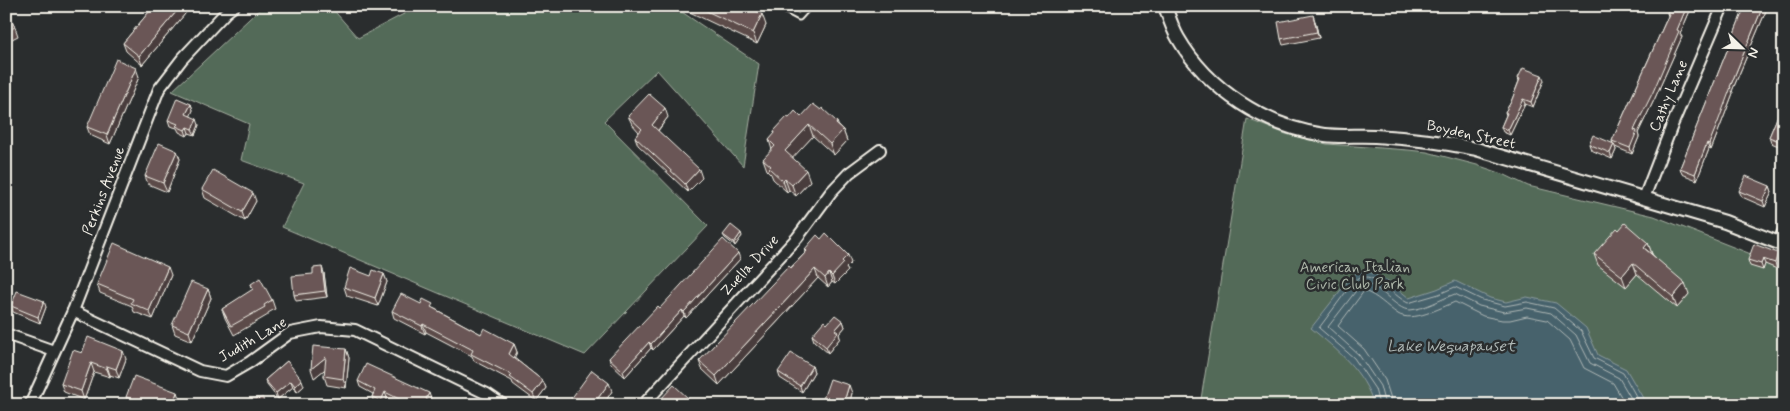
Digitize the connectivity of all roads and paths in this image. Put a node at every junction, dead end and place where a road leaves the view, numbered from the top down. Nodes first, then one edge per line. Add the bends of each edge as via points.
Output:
1 (234, 6) edge
2 (778, 6) edge
3 (809, 6) edge
4 (1165, 6) edge
5 (1723, 6) edge
6 (880, 150) dead end
7 (1644, 198) junction
8 (1784, 230) edge
9 (1781, 244) edge
10 (73, 311) junction
11 (6, 334) edge
12 (54, 351) junction
13 (30, 405) edge
14 (503, 405) edge
15 (643, 405) edge

1 - 10 street, Perkins Avenue via 182,59 158,89
2 - 3 lane via 799,17
4 - 7 street, Boyden Street via 1177,37 1196,64 1222,89 1283,125 1326,135 1377,136 1476,149
5 - 7 street, Cathy Lane
6 - 15 street, Zuella Drive via 830,192 797,238
7 - 9 street, Boyden Street via 1725,222
8 - 9 street
10 - 12 street, Perkins Avenue
10 - 14 street, Judith Lane via 200,371 226,376 290,333 321,327 355,330 487,394
11 - 12 street
12 - 13 street, Perkins Avenue

